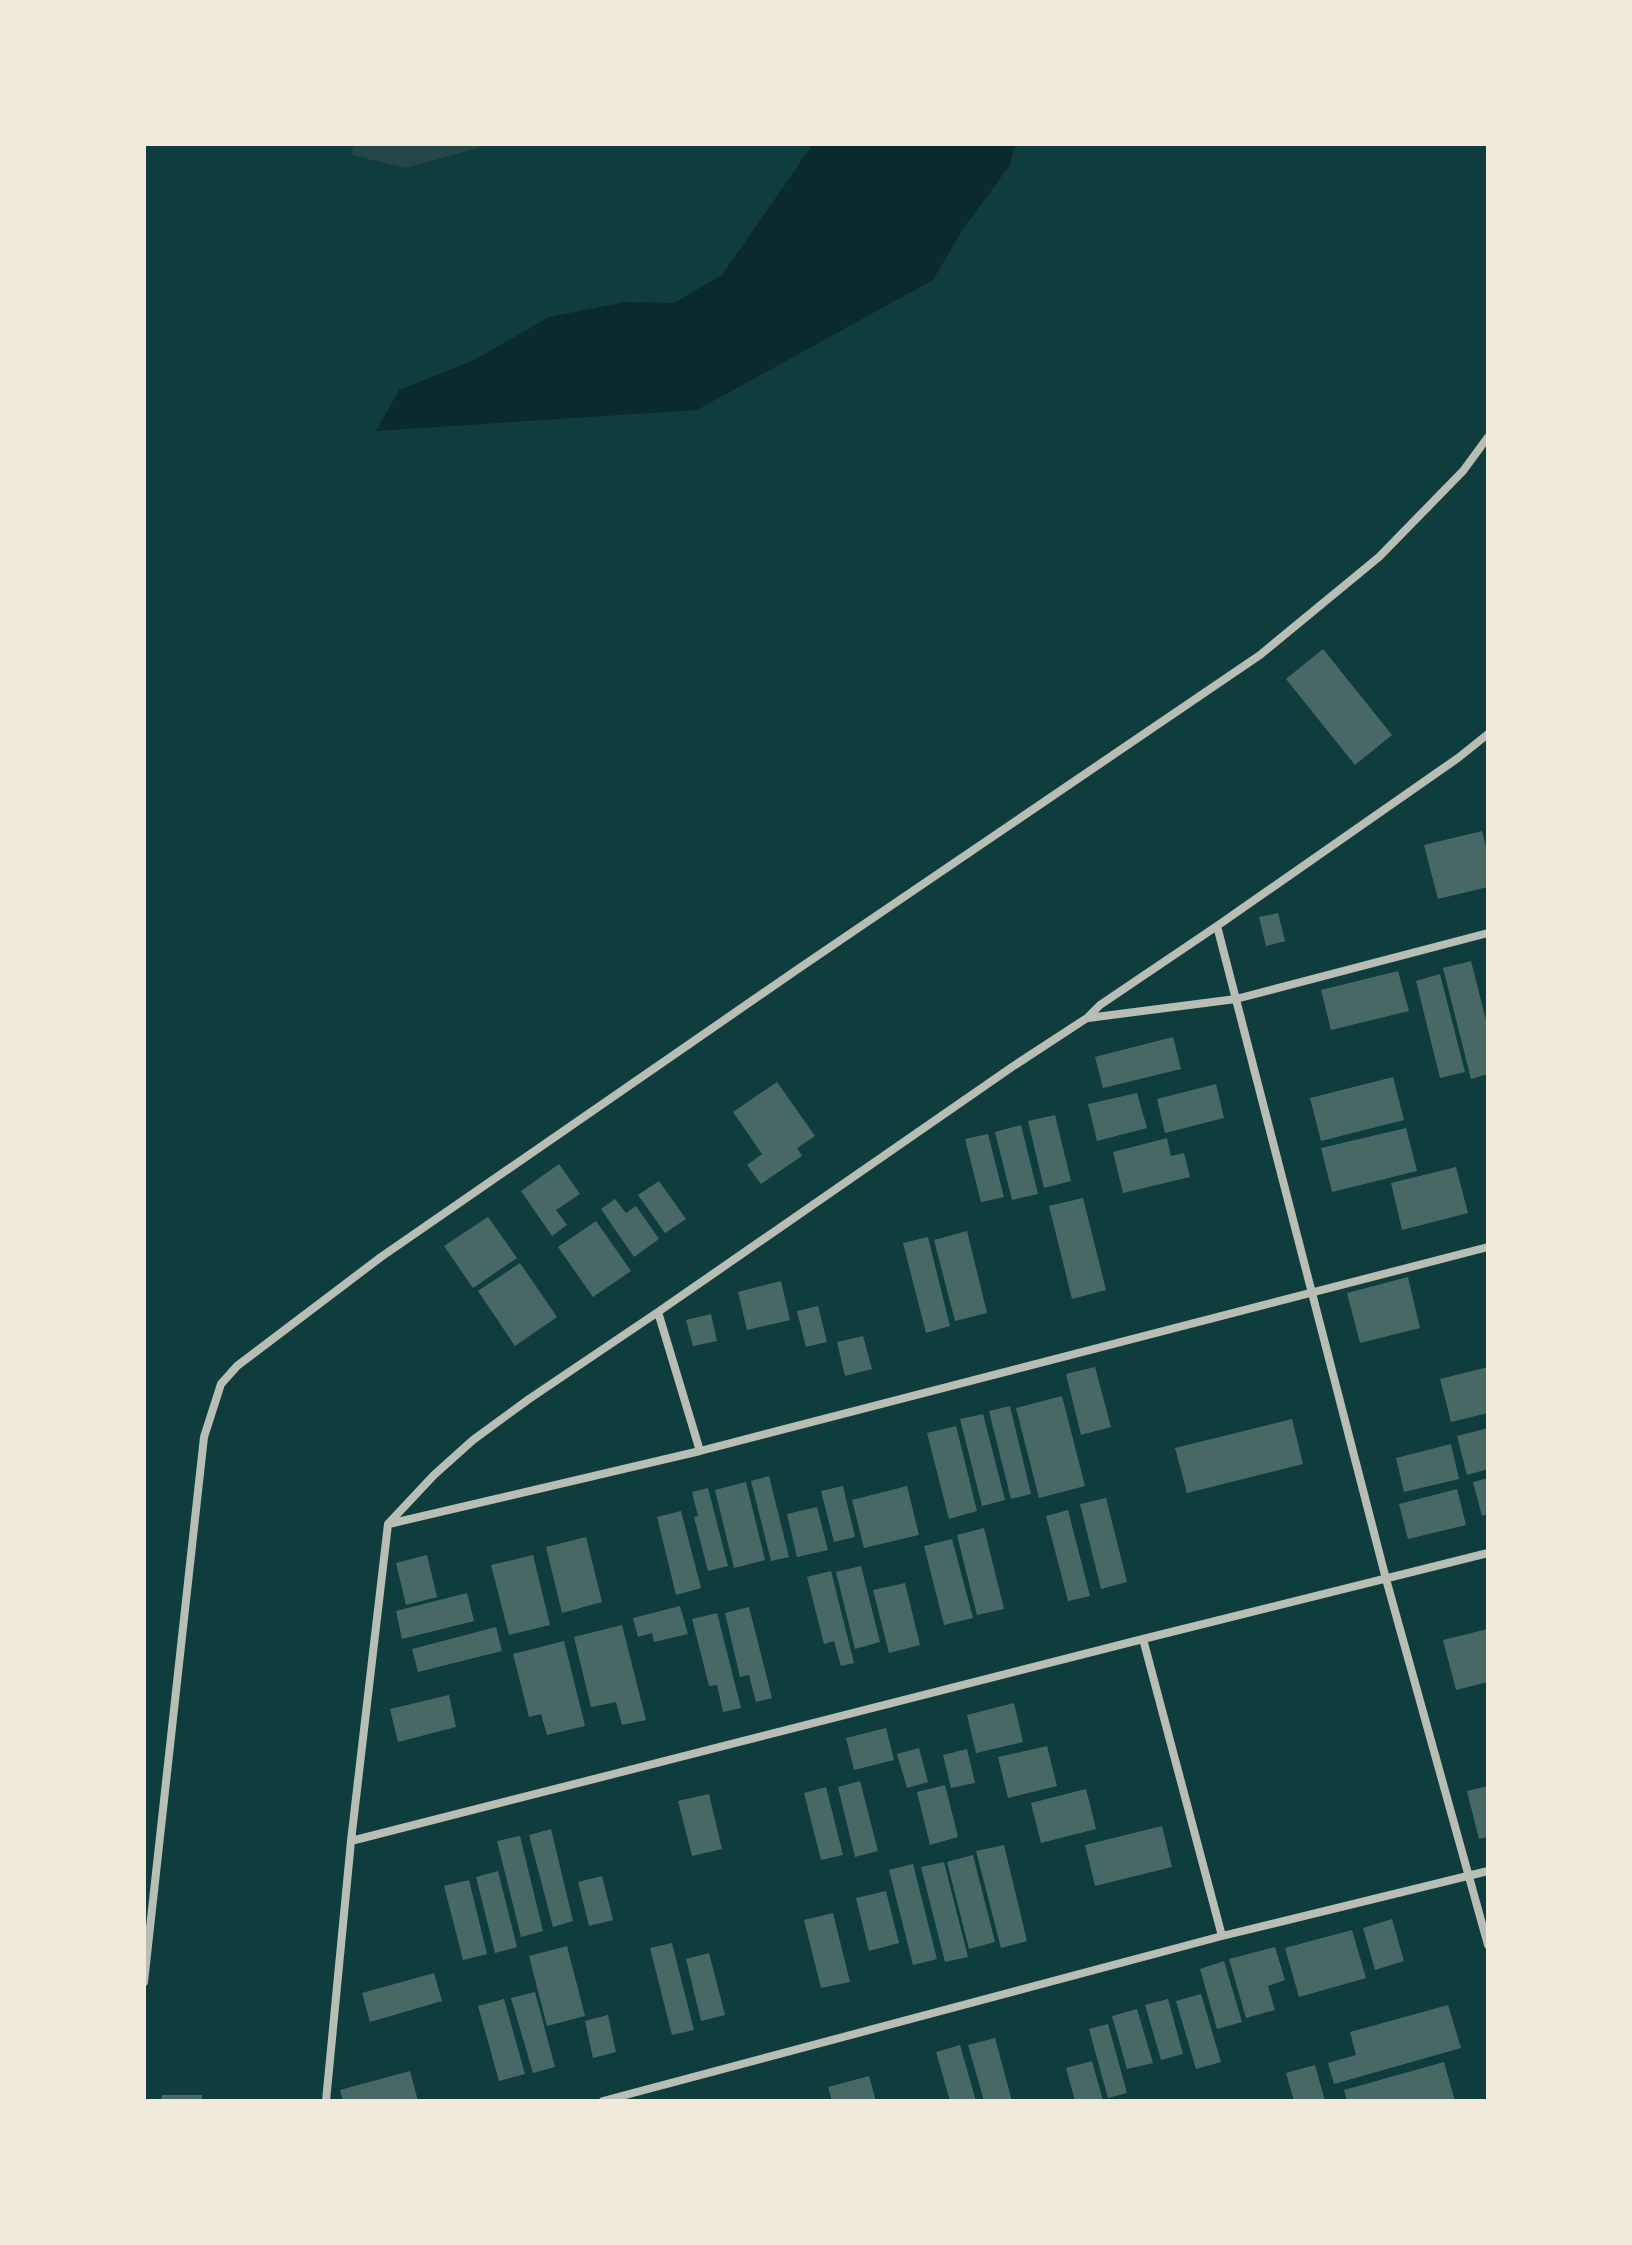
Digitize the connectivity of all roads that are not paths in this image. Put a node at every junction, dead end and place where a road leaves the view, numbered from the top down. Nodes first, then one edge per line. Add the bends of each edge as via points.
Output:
1 (1488, 437) edge
2 (1488, 734) edge
3 (1217, 926) junction
4 (1488, 933) edge
5 (1236, 999) junction
6 (1087, 1018) junction
7 (1488, 1247) edge
8 (1311, 1292) junction
9 (658, 1312) junction
10 (700, 1451) junction
11 (388, 1524) junction
12 (1488, 1553) edge
13 (1386, 1579) junction
14 (1143, 1639) junction
15 (351, 1841) junction
16 (1488, 1871) edge
17 (1470, 1876) junction
18 (1222, 1936) junction
19 (1488, 1945) edge
20 (144, 1982) edge
21 (326, 2101) edge
22 (603, 2101) edge

1 - 20 street via 1463,471 1379,557 1260,655 381,1257 237,1366 221,1384 204,1437
2 - 3 street
3 - 5 street
3 - 6 street
4 - 5 street
5 - 6 street
5 - 8 street
6 - 9 street
7 - 8 street
8 - 10 street
8 - 13 street
9 - 10 street
9 - 11 street via 473,1440
10 - 11 street
11 - 15 street
12 - 13 street
13 - 14 street
13 - 17 street
14 - 15 street
14 - 18 street
15 - 21 street
16 - 17 street
17 - 18 street
17 - 19 street
18 - 22 street

